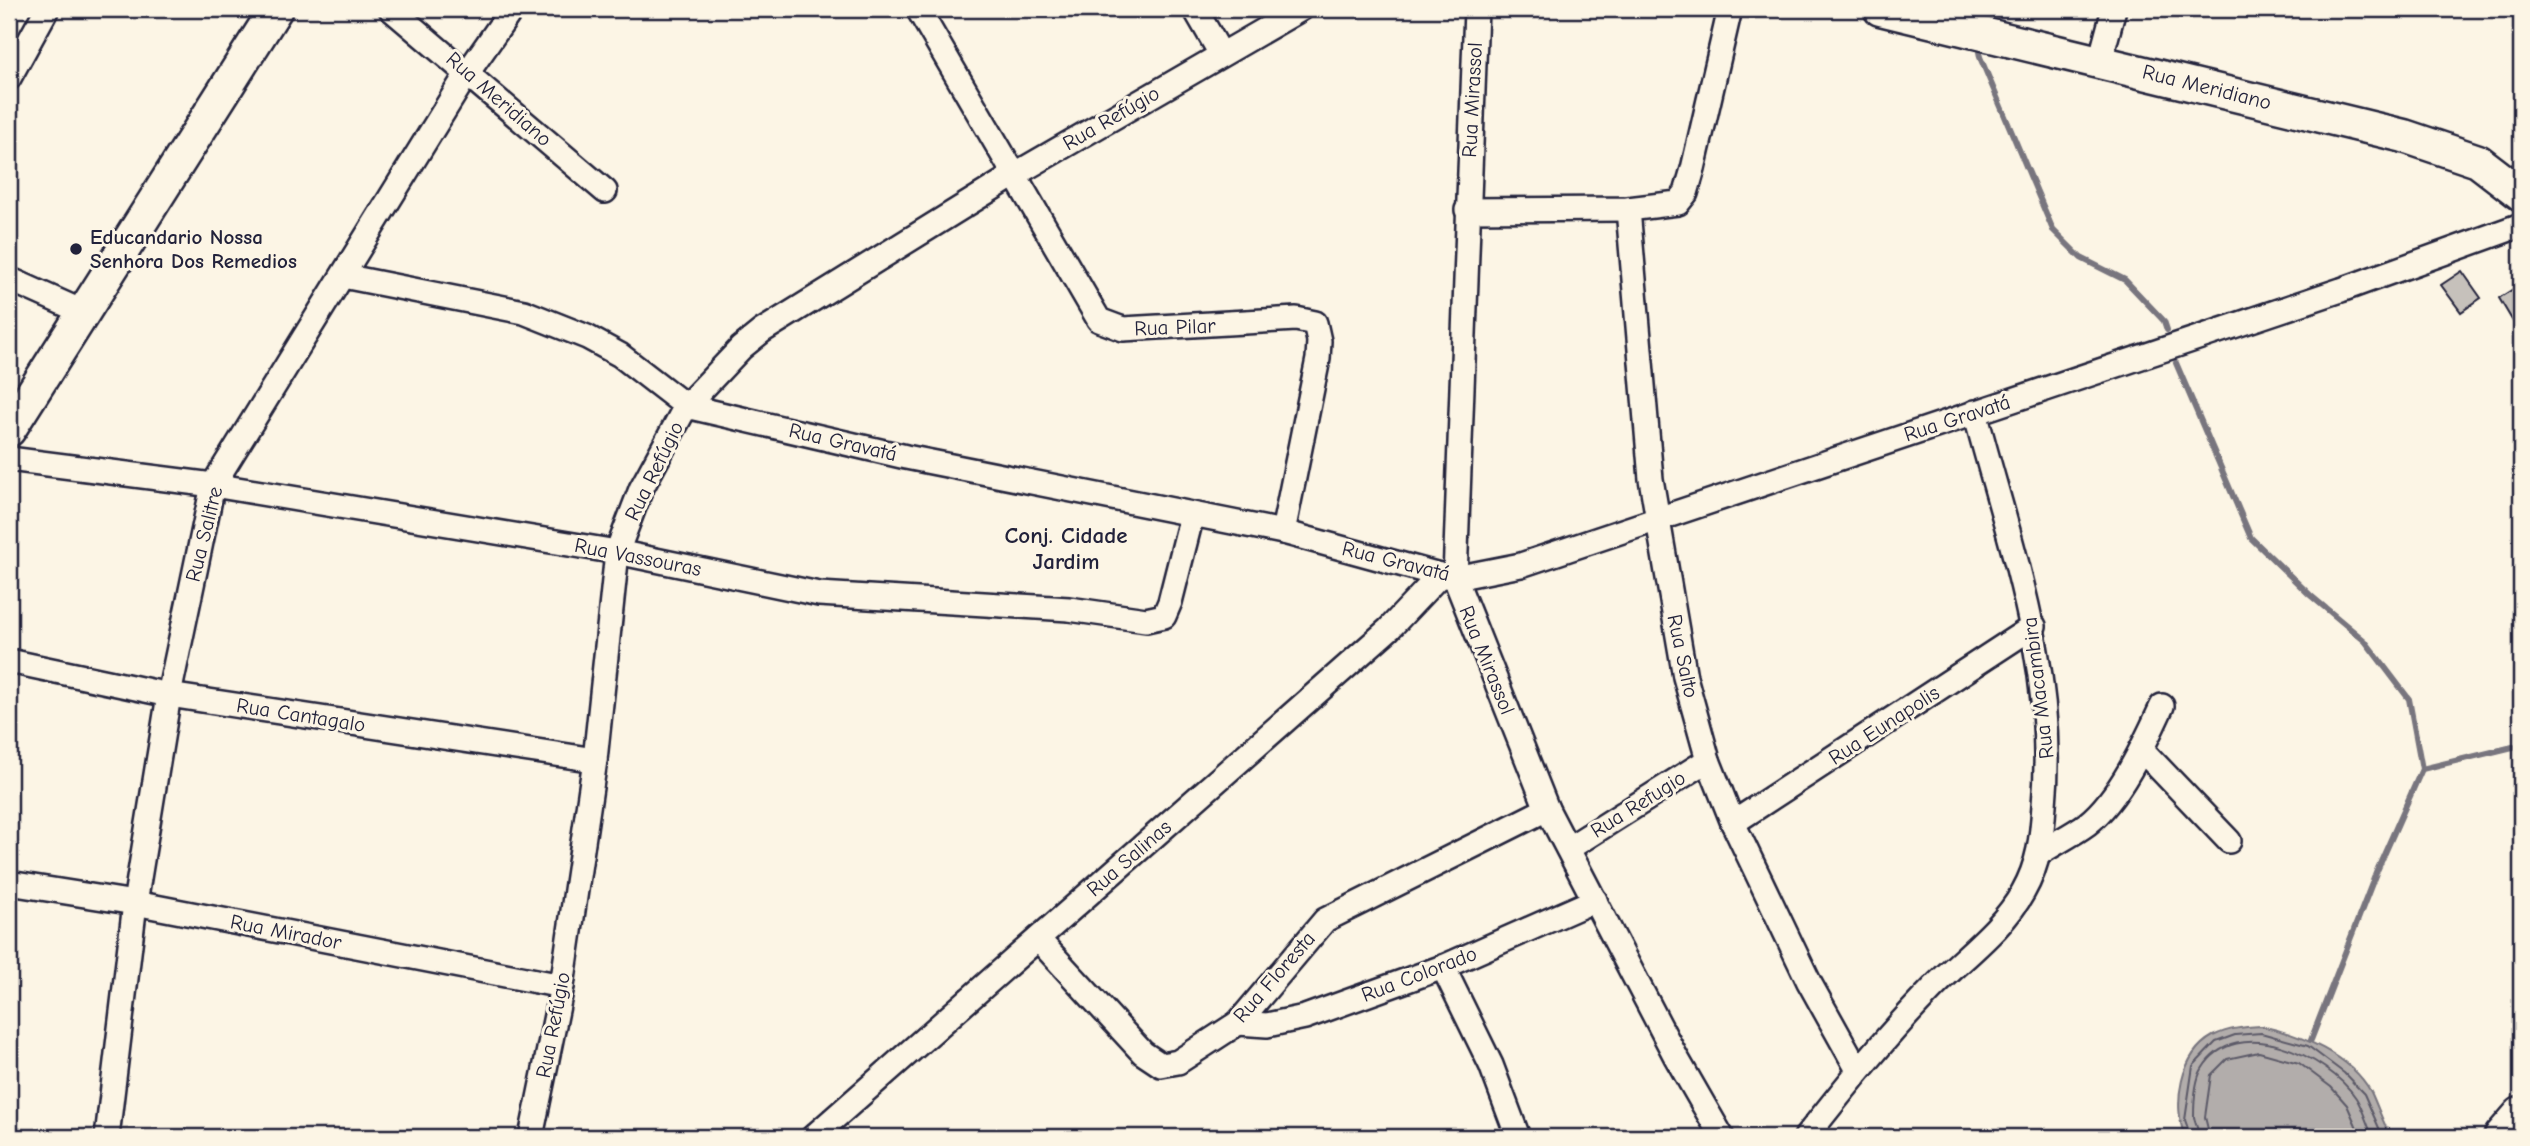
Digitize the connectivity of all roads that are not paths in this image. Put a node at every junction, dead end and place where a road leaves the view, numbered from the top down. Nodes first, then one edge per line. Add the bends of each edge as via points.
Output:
1 (47, 9) edge
2 (276, 9) edge
3 (391, 9) edge
4 (512, 9) edge
5 (918, 9) edge
6 (1195, 9) edge
7 (1301, 9) edge
8 (1476, 9) edge
9 (1730, 9) edge
10 (1880, 9) edge
11 (2114, 9) edge
12 (1221, 54) junction
13 (2100, 61) junction
14 (468, 72) junction
15 (9, 78) edge
16 (1014, 175) junction
17 (605, 191) dead end
18 (2521, 194) edge
19 (1467, 209) junction
20 (1628, 209) junction
21 (2521, 225) edge
22 (344, 276) junction
23 (9, 279) edge
24 (85, 313) junction
25 (687, 406) junction
26 (1975, 412) junction
27 (9, 430) edge
28 (9, 459) edge
29 (213, 485) junction
30 (1192, 515) junction
31 (1657, 517) junction
32 (1283, 532) junction
33 (617, 552) junction
34 (1447, 576) junction
35 (2034, 626) junction
36 (9, 661) edge
37 (169, 695) junction
38 (2162, 706) dead end
39 (2142, 750) junction
40 (595, 760) junction
41 (1708, 760) junction
42 (1547, 809) junction
43 (1733, 823) junction
44 (2229, 841) dead end
45 (1569, 848) junction
46 (2040, 853) junction
47 (9, 883) edge
48 (1595, 900) junction
49 (135, 903) junction
50 (1038, 939) junction
51 (1443, 967) junction
52 (562, 986) junction
53 (1238, 1023) junction
54 (1858, 1070) junction
55 (2521, 1115) edge
56 (107, 1137) edge
57 (531, 1137) edge
58 (813, 1137) edge
59 (1518, 1137) edge
60 (1722, 1137) edge
61 (1806, 1137) edge
62 (2502, 1137) edge

1 - 15 street
2 - 24 street
3 - 14 street, Rua Meridiano
4 - 14 street, Rua Salitre
5 - 16 street, Rua Pilar
6 - 12 street
7 - 12 street, Rua Refúgio
8 - 19 street, Rua Mirassol
9 - 20 street via 1686,193 1672,205
10 - 13 street, Rua Meridiano
11 - 13 street
12 - 16 street, Rua Refúgio
13 - 18 street, Rua Meridiano via 2404,136 2478,161
14 - 17 street, Rua Meridiano
14 - 22 street, Rua Salitre
16 - 25 street, Rua Refúgio via 762,331
16 - 32 street, Rua Pilar via 1090,306 1108,325 1162,329 1296,319 1315,323 1318,359
19 - 20 street
19 - 34 street, Rua Mirassol
20 - 31 street, Rua Salto
21 - 26 street, Rua Gravatá
22 - 25 street, Rua Gravatá via 524,312 620,355
22 - 29 street, Rua Salitre
23 - 24 street
24 - 27 street
25 - 30 street, Rua Gravatá via 906,457
25 - 33 street, Rua Refúgio via 641,489
26 - 31 street, Rua Gravatá
26 - 35 street, Rua Macambira
28 - 29 street, Rua Vassouras
29 - 33 street, Rua Vassouras
29 - 37 street, Rua Salitre
30 - 32 street, Rua Gravatá
30 - 33 street, Rua Vassouras via 1170,602 1164,616 1154,620 1058,608 819,594
31 - 34 street, Rua Gravatá via 1521,565
31 - 41 street, Rua Salto via 1685,677
32 - 34 street, Rua Gravatá
33 - 40 street, Rua Refúgio
34 - 42 street, Rua Mirassol
34 - 50 street, Rua Salinas
35 - 43 street, Rua Eunapolis
35 - 46 street, Rua Macambira via 2048,759
36 - 37 street, Rua Cantagalo
37 - 40 street, Rua Cantagalo
37 - 49 street, Rua Salitre
38 - 39 street
39 - 44 street
39 - 46 street via 2101,811
40 - 52 street, Rua Refúgio
41 - 43 street, Rua Salto
41 - 45 street, Rua Refugio
42 - 45 street, Rua Mirassol
42 - 53 street, Rua Floresta via 1325,920
43 - 54 street, Rua Salto via 1815,994
45 - 48 street, Rua Mirassol
46 - 54 street, Rua Macambira via 2008,914
47 - 49 street, Rua Mirador
48 - 51 street, Rua Colorado
48 - 60 street, Rua Mirassol
49 - 52 street, Rua Mirador
49 - 56 street, Rua Salitre
50 - 53 street, Rua Floresta via 1154,1063 1178,1062
50 - 58 street, Rua Salinas
51 - 53 street, Rua Colorado via 1293,1020 1267,1025
51 - 59 street via 1491,1065
52 - 57 street, Rua Refúgio
54 - 61 street, Rua Macambira
55 - 62 main road

